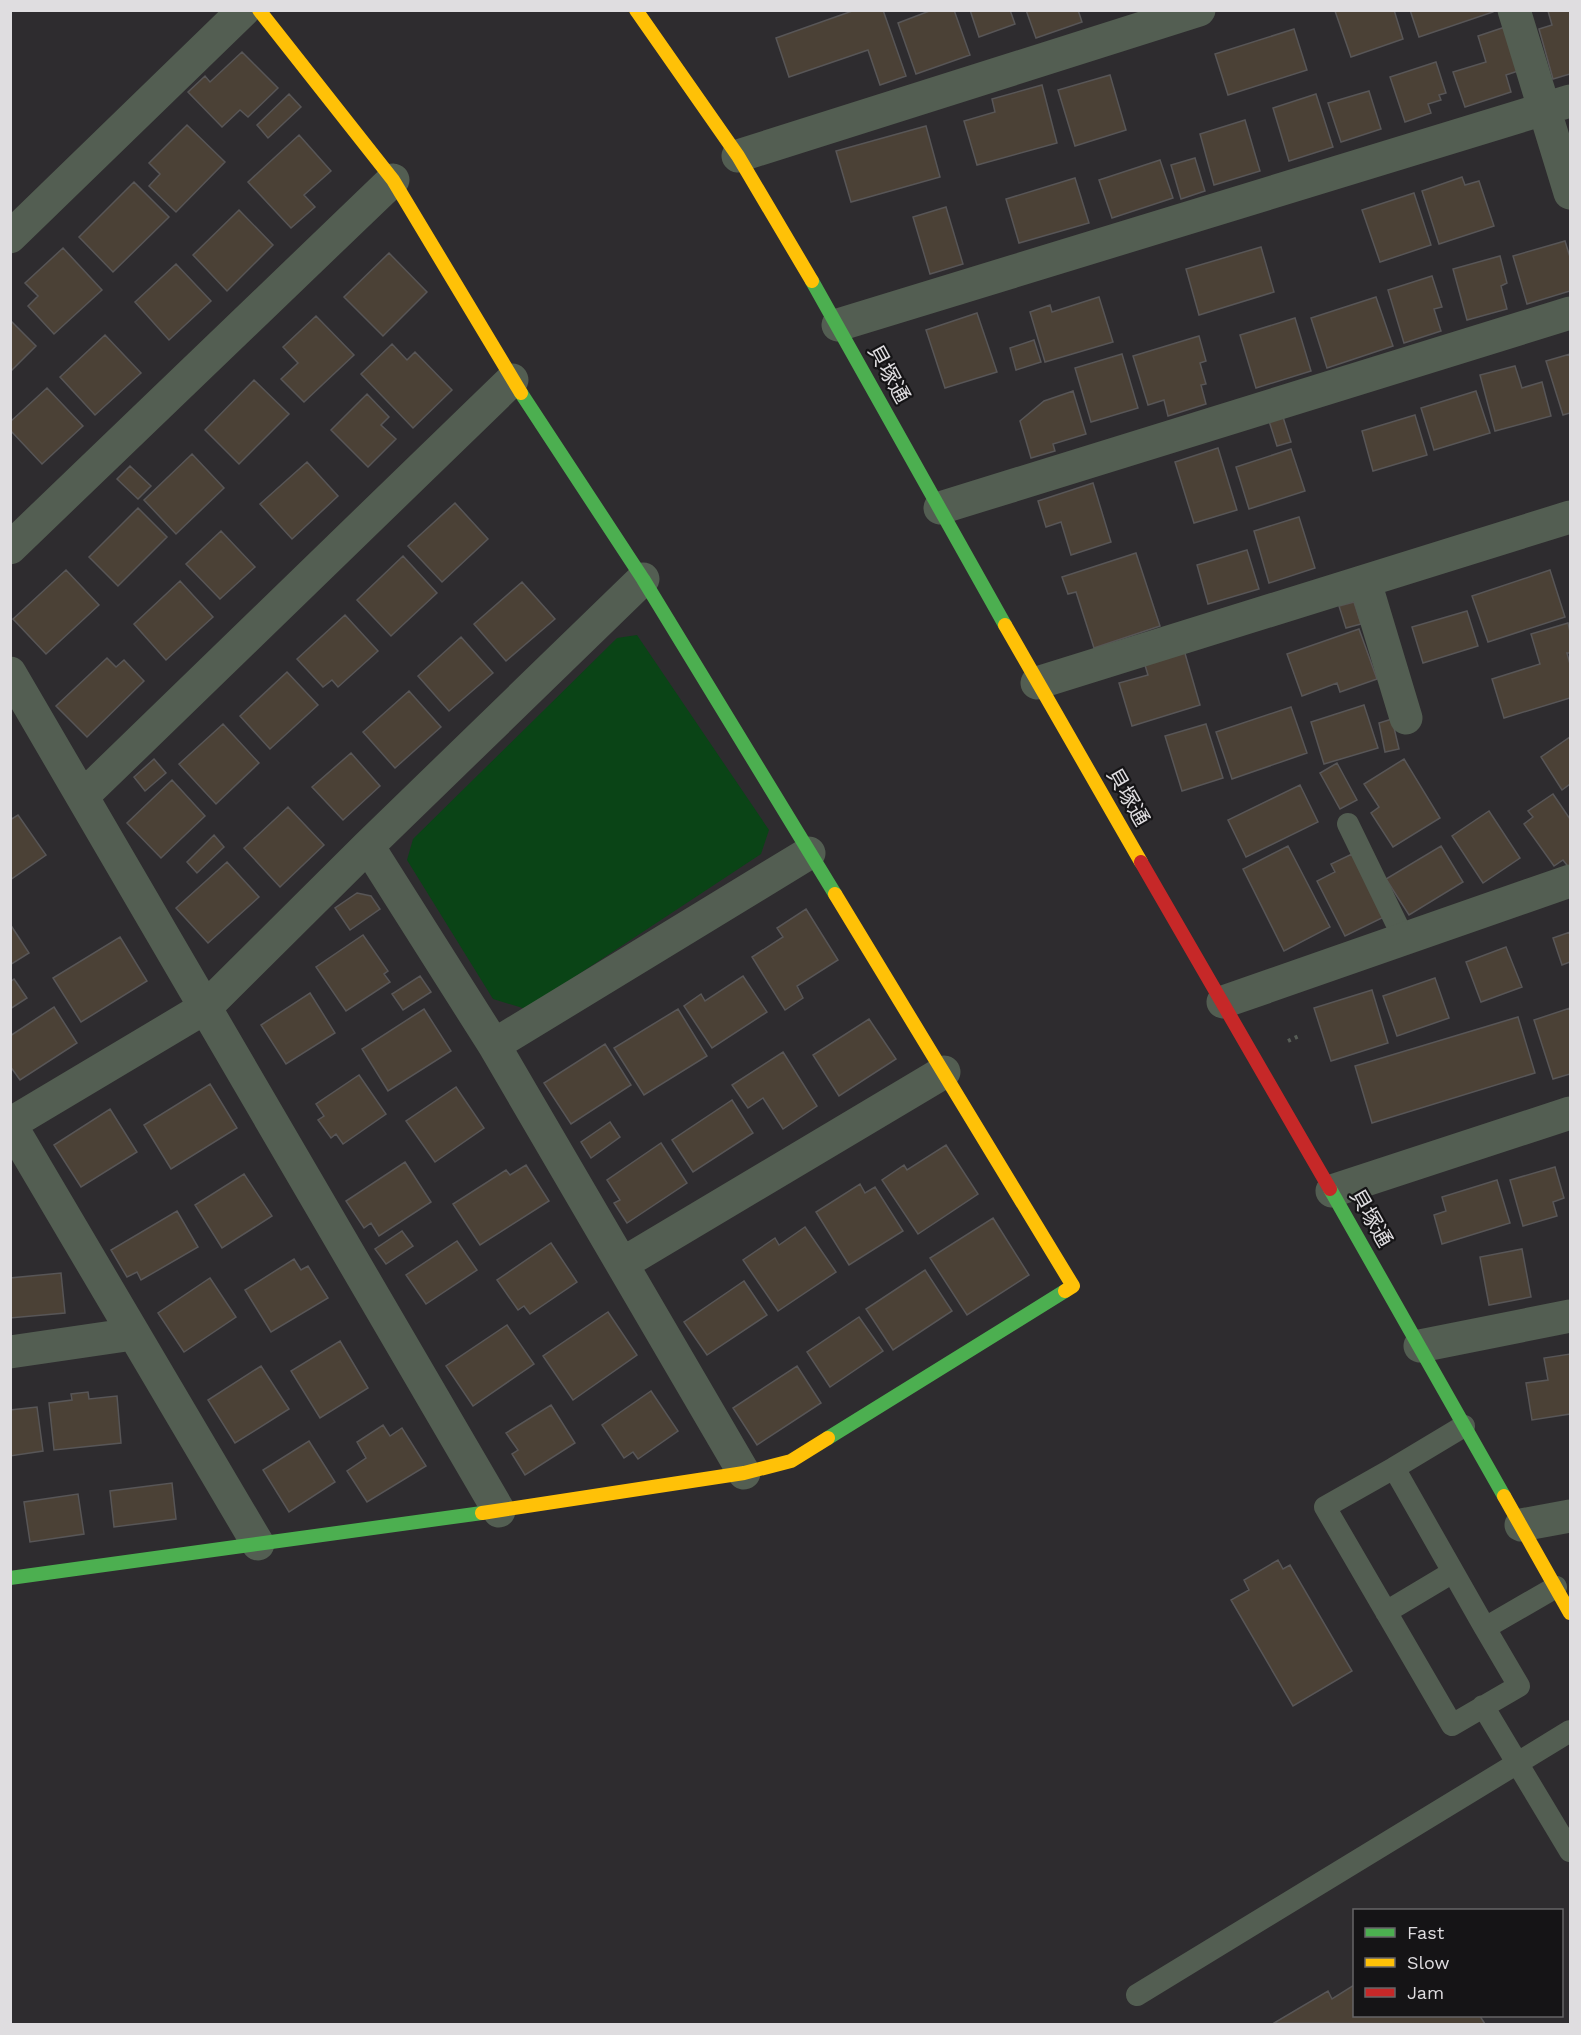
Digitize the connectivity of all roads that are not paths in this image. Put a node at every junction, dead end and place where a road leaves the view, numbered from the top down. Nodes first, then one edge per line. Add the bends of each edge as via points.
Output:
1 (244, 10) edge
2 (259, 10) edge
3 (636, 10) edge
4 (1199, 10) edge
5 (1514, 10) edge
6 (1558, 104) edge
7 (738, 156) junction
8 (393, 180) junction
9 (1570, 193) edge
10 (10, 237) edge
11 (1570, 313) edge
12 (838, 325) junction
13 (512, 380) junction
14 (940, 508) junction
15 (1570, 518) edge
16 (10, 548) edge
17 (643, 579) junction
18 (1365, 582) junction
19 (10, 673) edge
20 (1038, 683) junction
21 (1406, 718) dead end
22 (83, 796) junction
23 (1348, 824) dead end
24 (368, 846) junction
25 (809, 853) junction
26 (1570, 881) edge
27 (1404, 939) junction
28 (1223, 1002) junction
29 (206, 1007) junction
30 (494, 1045) junction
31 (944, 1072) junction
32 (1570, 1113) edge
33 (10, 1124) edge
34 (1332, 1191) junction
35 (622, 1264) junction
36 (1570, 1316) edge
37 (133, 1334) junction
38 (1420, 1346) junction
39 (10, 1352) edge
40 (1464, 1426) junction
41 (1394, 1468) junction
42 (744, 1473) junction
43 (499, 1510) junction
44 (1570, 1516) edge
45 (1521, 1525) junction
46 (258, 1544) junction
47 (1453, 1572) junction
48 (10, 1578) edge
49 (1556, 1587) junction
50 (1386, 1612) junction
51 (1570, 1613) edge
52 (1485, 1628) junction
53 (1483, 1706) junction
54 (1570, 1731) edge
55 (1519, 1763) junction
56 (1570, 1851) edge
57 (1137, 1995) dead end

1 - 10 street
2 - 8 street
3 - 7 street, 貝塚通
4 - 7 street
5 - 6 street
6 - 9 street
6 - 12 street
7 - 12 street, 貝塚通
8 - 13 street
8 - 16 street
11 - 14 street
12 - 14 street, 貝塚通
13 - 17 street
13 - 22 street
14 - 20 street, 貝塚通
15 - 18 street
17 - 24 street
17 - 25 street
18 - 20 street
18 - 21 street
19 - 22 street
20 - 28 street, 貝塚通
22 - 29 street
23 - 27 lane
24 - 29 street
24 - 30 street
25 - 30 street
25 - 31 street
26 - 27 street
27 - 28 street
28 - 34 street, 貝塚通
29 - 33 street
29 - 43 street
30 - 35 street
31 - 35 street
31 - 42 street via 1073,1286 791,1461
32 - 34 street
33 - 37 street
34 - 38 street, 貝塚通
35 - 42 street
36 - 38 street
37 - 39 street
37 - 46 street
38 - 40 street, 貝塚通
40 - 41 lane
40 - 45 street, 貝塚通
41 - 47 lane
41 - 50 lane via 1325,1508
42 - 43 street
43 - 46 street
44 - 45 street
45 - 49 street, 貝塚通
46 - 48 street
47 - 50 lane
47 - 52 lane
49 - 51 street, 貝塚通
49 - 52 lane
50 - 53 lane via 1452,1725
52 - 53 lane via 1519,1686
53 - 55 lane
54 - 55 lane
55 - 56 lane
55 - 57 lane

